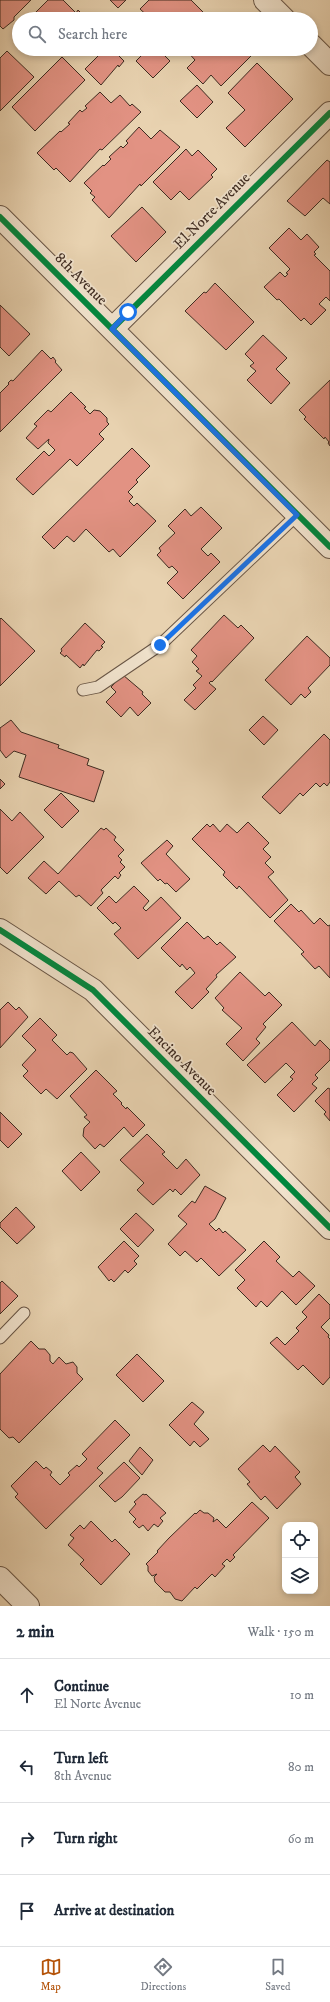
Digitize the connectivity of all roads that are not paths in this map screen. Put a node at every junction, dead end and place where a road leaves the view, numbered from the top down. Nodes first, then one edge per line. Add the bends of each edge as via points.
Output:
1 (265, 0) edge
2 (277, 12) edge
3 (318, 52) edge
4 (330, 64) edge
5 (330, 113) edge
6 (0, 217) edge
7 (112, 329) junction
8 (297, 515) junction
9 (330, 547) edge
10 (83, 690) dead end
11 (0, 930) edge
12 (330, 1228) edge
13 (24, 1313) dead end
14 (0, 1338) edge
15 (0, 1578) edge
16 (28, 1606) edge

1 - 2 street
3 - 4 street
5 - 7 street, El Norte Avenue
6 - 7 street, 8th Avenue
7 - 8 street, 8th Avenue
8 - 9 street, 8th Avenue
8 - 10 lane via 160,645 98,687
11 - 12 street, Encino Avenue via 93,990
13 - 14 lane
15 - 16 street

